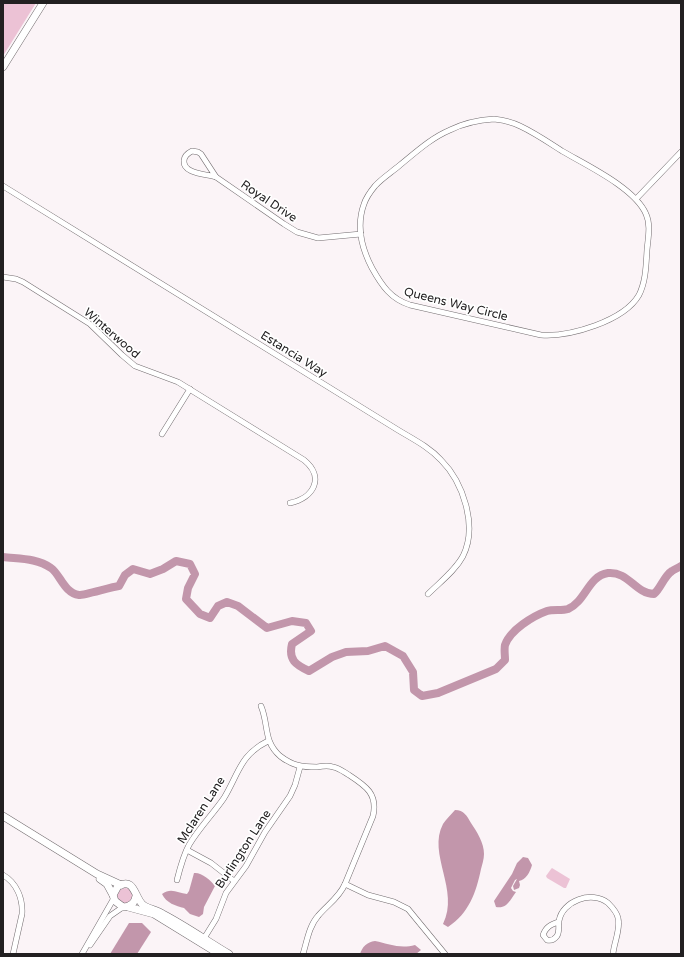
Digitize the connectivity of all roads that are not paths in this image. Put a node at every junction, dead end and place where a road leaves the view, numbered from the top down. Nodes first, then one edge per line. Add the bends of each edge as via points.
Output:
1 (43, 3) edge
2 (3, 67) edge
3 (681, 152) edge
4 (216, 177) junction
5 (3, 186) edge
6 (636, 199) junction
7 (361, 234) junction
8 (3, 277) edge
9 (190, 389) junction
10 (162, 434) dead end
11 (290, 503) dead end
12 (428, 594) dead end
13 (261, 706) dead end
14 (268, 741) junction
15 (300, 767) junction
16 (3, 816) edge
17 (187, 850) junction
18 (62, 853) junction
19 (3, 875) edge
20 (177, 880) dead end
21 (234, 881) junction
22 (345, 884) junction
23 (121, 885) junction
24 (114, 896) junction
25 (136, 896) junction
26 (126, 907) junction
27 (558, 922) dead end
28 (202, 941) junction
29 (13, 954) edge
30 (83, 954) edge
31 (219, 954) edge
32 (229, 954) edge
33 (303, 954) edge
34 (445, 954) edge
35 (614, 954) edge

1 - 2 street
3 - 6 street
4 - 4 street, Royal Drive via 198,152 192,151 184,157 184,164 189,170
4 - 7 street, Royal Drive via 297,232 318,238
5 - 12 street, Estancia Way via 441,459 454,476 465,500 468,535 464,554 458,563
6 - 7 street, Queens Way Circle via 615,182 523,127 500,120 482,120 456,127 437,137 380,182 363,206 360,219
6 - 7 street, Queens Way Circle via 646,214 649,230 644,282 636,299 622,312 606,321 555,335 541,335 397,300 386,290 367,260
8 - 9 street, Winterwood via 23,282 83,319 135,366
9 - 10 street
9 - 11 street, Winterwood via 308,462 314,473 314,487 307,496
13 - 14 street via 266,718
14 - 15 street via 280,755
14 - 17 street, Mclaren Lane via 249,753 225,795
15 - 21 street, Burlington Lane via 290,796
15 - 22 street via 336,768 362,783 374,799 373,816
16 - 18 street
17 - 20 street, Mclaren Lane
17 - 21 street
18 - 23 street
18 - 24 street via 84,871 107,884
19 - 29 street via 16,888 22,908
21 - 28 street, Burlington Lane via 226,893 216,920
22 - 33 street via 341,893 317,916 311,926
22 - 34 street via 408,909
23 - 24 street via 116,889
23 - 25 street via 132,886
24 - 26 street via 117,904
24 - 30 street
25 - 26 street via 134,903
25 - 28 street via 144,905 160,912
26 - 28 street via 154,914
26 - 30 street via 110,916
27 - 35 street via 564,910 574,902 586,898 602,899 613,908 619,920
28 - 31 street
28 - 32 street

